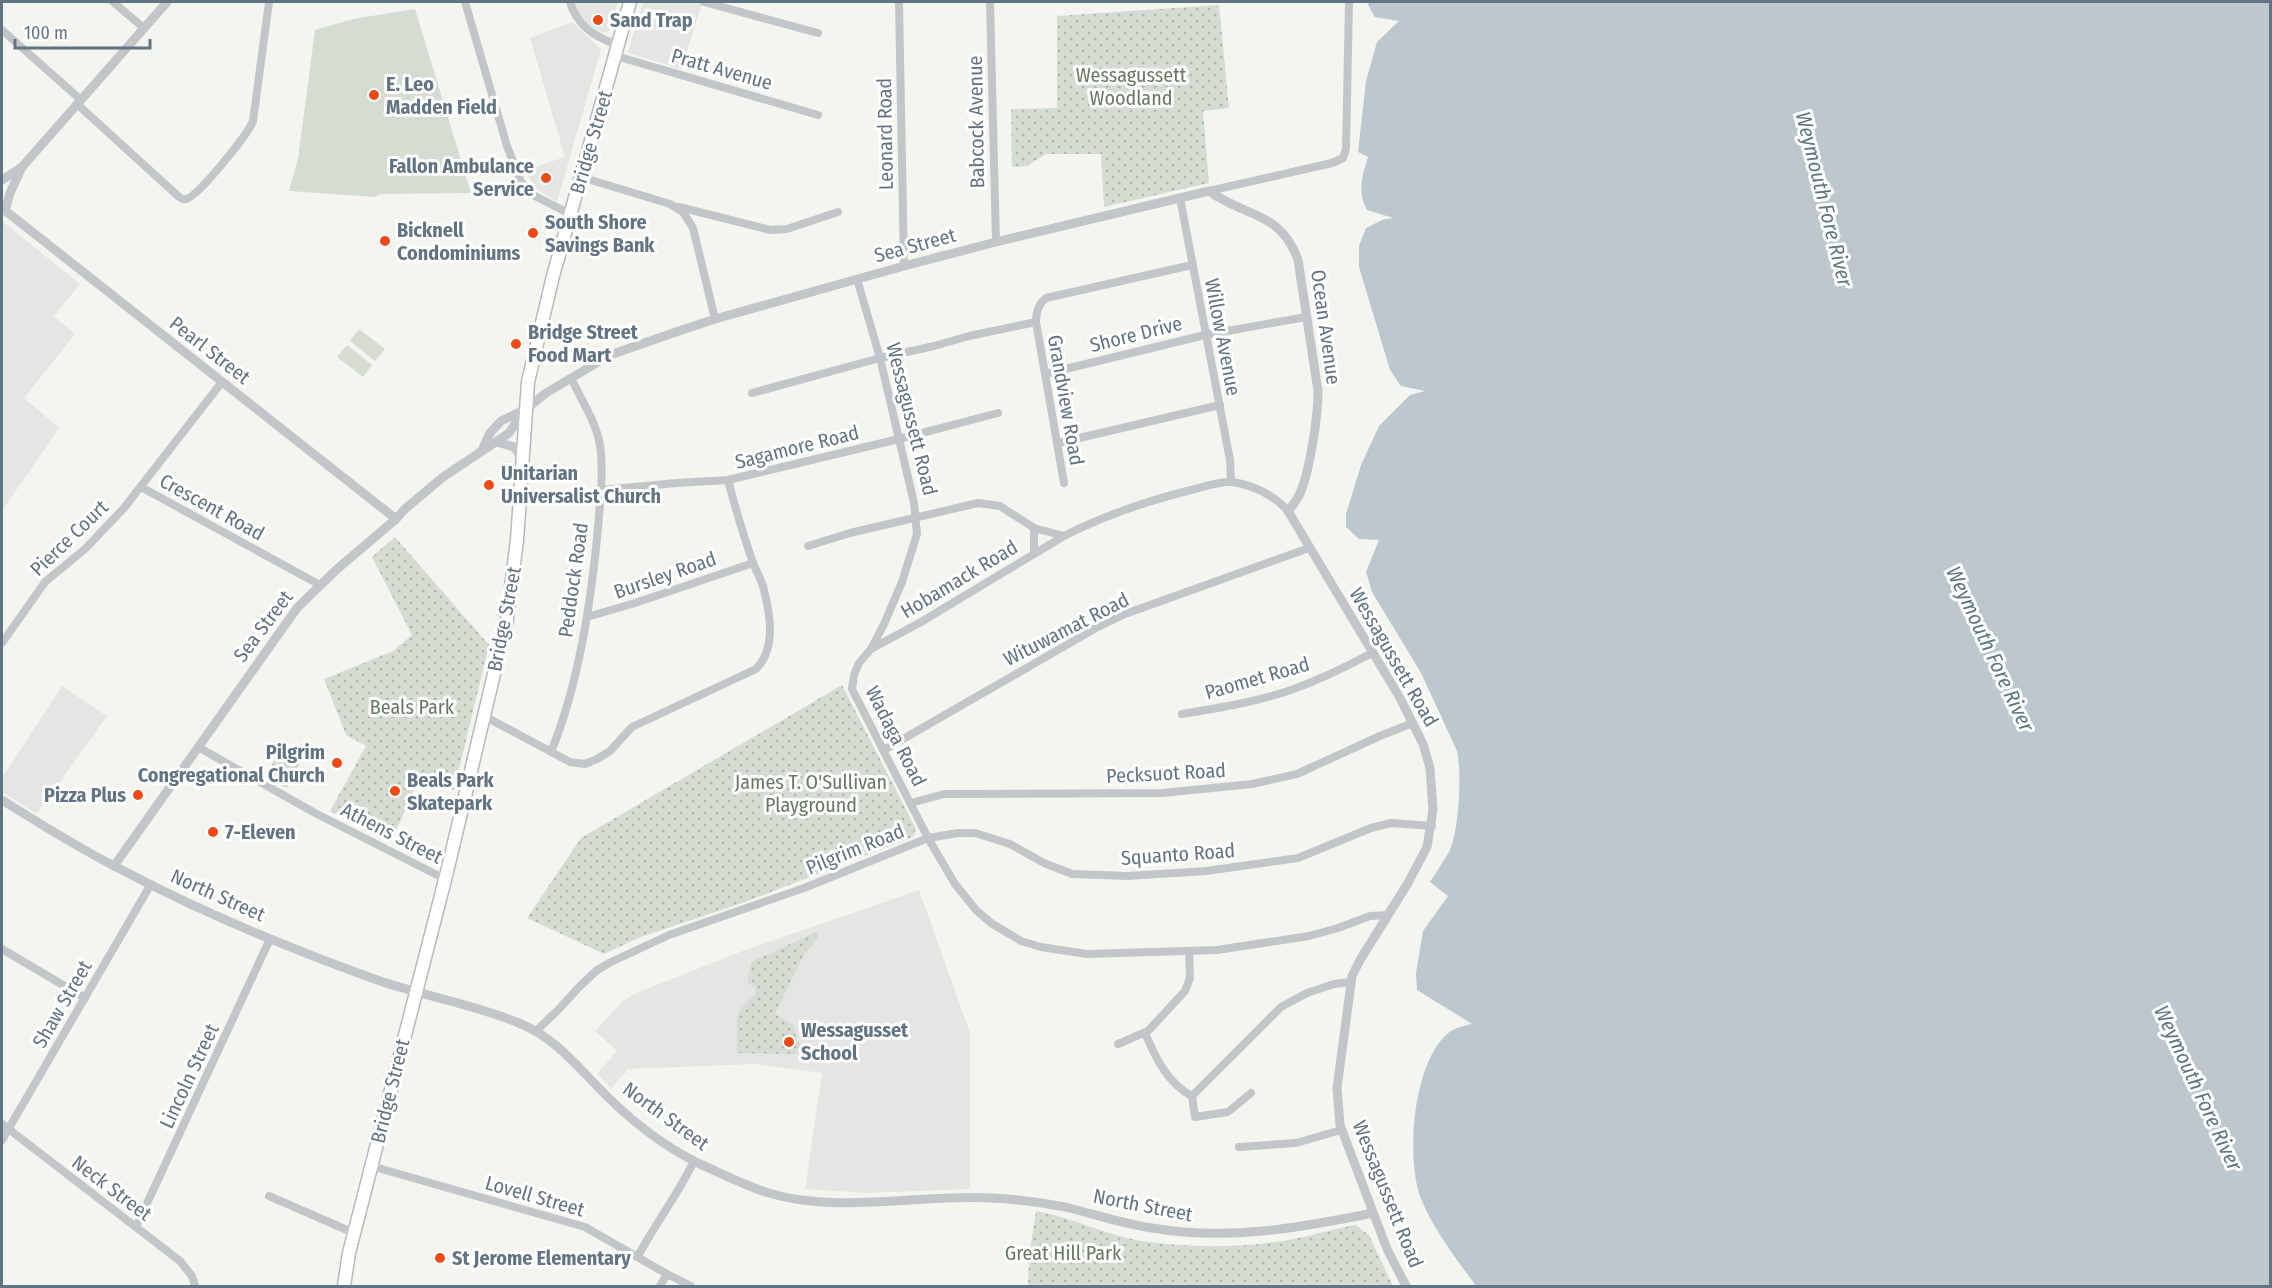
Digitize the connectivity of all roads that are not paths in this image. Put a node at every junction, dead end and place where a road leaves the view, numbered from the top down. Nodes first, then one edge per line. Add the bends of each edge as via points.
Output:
1 (113, 2) edge
2 (167, 2) edge
3 (268, 2) edge
4 (465, 2) edge
5 (570, 2) edge
6 (630, 2) edge
7 (704, 2) edge
8 (899, 2) edge
9 (990, 2) edge
10 (1348, 2) edge
11 (144, 28) junction
12 (2, 30) edge
13 (818, 33) dead end
14 (617, 50) junction
15 (79, 102) junction
16 (818, 115) dead end
17 (22, 167) junction
18 (580, 177) junction
19 (2, 180) edge
20 (1209, 191) junction
21 (1180, 198) junction
22 (675, 206) junction
23 (3, 210) edge
24 (838, 212) dead end
25 (570, 214) junction
26 (996, 242) junction
27 (1191, 265) junction
28 (904, 266) junction
29 (857, 279) junction
30 (1306, 317) junction
31 (715, 319) junction
32 (1036, 322) junction
33 (1205, 335) junction
34 (880, 358) junction
35 (1045, 374) junction
36 (571, 378) junction
37 (222, 382) junction
38 (752, 393) dead end
39 (1220, 405) junction
40 (526, 409) junction
41 (998, 412) dead end
42 (899, 439) junction
43 (497, 442) junction
44 (1058, 443) junction
45 (483, 448) junction
46 (523, 462) junction
47 (728, 480) junction
48 (1231, 482) junction
49 (1064, 483) dead end
50 (141, 487) junction
51 (601, 490) junction
52 (1288, 512) junction
53 (917, 516) junction
54 (396, 519) junction
55 (1034, 528) junction
56 (1064, 536) junction
57 (808, 546) dead end
58 (1309, 548) junction
59 (1034, 554) junction
60 (753, 563) junction
61 (320, 585) junction
62 (587, 617) junction
63 (2, 643) edge
64 (871, 650) junction
65 (1372, 653) junction
66 (1182, 714) dead end
67 (484, 716) junction
68 (1413, 723) junction
69 (198, 747) junction
70 (884, 750) junction
71 (551, 752) junction
72 (2, 800) edge
73 (911, 803) junction
74 (1432, 826) junction
75 (928, 838) junction
76 (114, 866) junction
77 (445, 879) junction
78 (151, 884) junction
79 (1388, 915) junction
80 (270, 939) junction
81 (2, 949) edge
82 (1189, 951) junction
83 (1351, 982) junction
84 (416, 993) junction
85 (85, 998) junction
86 (536, 1031) junction
87 (1145, 1033) junction
88 (1118, 1044) dead end
89 (1251, 1093) dead end
90 (1192, 1096) junction
91 (5, 1126) edge
92 (1341, 1130) junction
93 (2, 1140) edge
94 (1239, 1148) dead end
95 (694, 1161) junction
96 (371, 1166) junction
97 (268, 1196) dead end
98 (1373, 1213) junction
99 (136, 1227) junction
100 (354, 1233) junction
101 (638, 1256) junction
102 (667, 1274) junction
103 (195, 1287) edge
104 (344, 1287) edge
105 (660, 1287) edge
106 (691, 1287) edge
107 (1406, 1287) edge

1 - 11 street
2 - 11 street
3 - 15 street via 253,121 244,137 187,199 178,196
4 - 25 street via 521,182 535,196
5 - 14 street, Pratt Avenue via 584,27
6 - 14 main road, Bridge Street
7 - 13 street
8 - 28 street, Leonard Road
9 - 26 street, Babcock Avenue
10 - 20 street, Sea Street via 1343,158
11 - 15 street
12 - 15 street
14 - 16 street, Pratt Avenue
14 - 18 main road, Bridge Street
15 - 17 street
17 - 19 street
17 - 23 street
18 - 22 street
18 - 25 main road, Bridge Street
20 - 21 street, Sea Street
20 - 30 street, Ocean Avenue via 1278,226 1287,236 1298,260
21 - 26 street, Sea Street
21 - 27 street, Willow Avenue
22 - 24 street via 770,230 787,229
22 - 31 street via 693,228
23 - 37 street, Pearl Street
25 - 40 main road, Bridge Street via 528,382
26 - 28 street, Sea Street
27 - 32 street via 1046,298 1038,308
27 - 33 street, Willow Avenue
28 - 29 street, Sea Street
29 - 31 street, Sea Street
29 - 34 street, Wessagussett Road
30 - 33 street, Shore Drive
30 - 52 street, Ocean Avenue via 1318,408 1304,481
31 - 36 street, Sea Street via 610,356
32 - 34 street
32 - 35 street, Grandview Road
33 - 35 street, Shore Drive
33 - 39 street, Willow Avenue
34 - 38 street
34 - 42 street, Wessagussett Road
35 - 44 street, Grandview Road
36 - 40 street, Sea Street
36 - 51 street, Peddock Road via 600,445
37 - 50 street, Crescent Road
37 - 54 street, Pearl Street
39 - 44 street
39 - 48 street, Willow Avenue
40 - 43 street, Sea Street via 509,433
40 - 45 street, Sea Street via 496,426
40 - 46 main road, Bridge Street
41 - 42 street, Sagamore Road
42 - 47 street, Sagamore Road
42 - 53 street, Wessagussett Road
43 - 45 street, Sea Street
43 - 46 street via 514,447
44 - 49 street, Grandview Road
45 - 54 street, Sea Street
46 - 67 main road, Bridge Street via 514,578
47 - 51 street, Sagamore Road
47 - 60 street
48 - 52 street, Wessagussett Road via 1270,495
48 - 56 street, Wessagussett Road via 1169,495
50 - 61 street, Crescent Road
50 - 63 street, Pierce Court via 105,530 45,582
51 - 62 street, Peddock Road
52 - 58 street, Wessagussett Road
53 - 55 street, Wessagussett Road via 988,503
53 - 57 street
53 - 64 street, Wadaga Road via 911,558
54 - 61 street, Sea Street
55 - 56 street, Wessagussett Road
55 - 59 street
56 - 59 street, Hobamack Road
58 - 65 street, Wessagussett Road
58 - 70 street, Wituwamat Road via 1125,614
59 - 64 street, Hobamack Road
60 - 62 street, Bursley Road
60 - 71 street via 770,619 768,649 756,669 632,727 610,751 585,764 570,762
61 - 69 street, Sea Street via 297,608
62 - 71 street, Peddock Road via 567,704
64 - 70 street, Wadaga Road via 859,663 852,689
65 - 66 street, Paomet Road via 1292,690
65 - 68 street, Wessagussett Road
67 - 71 street
67 - 77 main road, Bridge Street
68 - 73 street, Pecksuot Road via 1297,774 1252,784 1163,793 944,794
68 - 74 street, Wessagussett Road via 1430,768
69 - 76 street, Sea Street
69 - 77 street, Athens Street via 315,813
70 - 73 street, Wadaga Road
72 - 76 street, North Street
73 - 75 street, Wadaga Road
74 - 75 street, Squanto Road via 1391,823 1298,858 1206,872 1128,876 1072,874 1010,844 975,833
74 - 79 street, Wessagussett Road via 1424,855
75 - 82 street, Pilgrim Road via 955,885 976,910 1021,941 1087,954
75 - 86 street, Pilgrim Road via 669,935 609,963
76 - 78 street, North Street
77 - 84 main road, Bridge Street
78 - 80 street, North Street
78 - 85 street, Shaw Street
79 - 82 street, Pilgrim Road via 1375,915 1282,942
79 - 83 street, Wessagussett Road
80 - 84 street, North Street
80 - 99 street, Lincoln Street
81 - 85 street
82 - 87 street via 1187,987
83 - 90 street via 1307,993 1281,1007
83 - 92 street, Wessagussett Road via 1337,1088
84 - 86 street, North Street via 471,1006
84 - 96 main road, Bridge Street
85 - 91 street, Shaw Street
86 - 95 street, North Street via 554,1042 627,1114
87 - 88 street
87 - 90 street via 1161,1067
89 - 90 street via 1228,1112 1195,1117
91 - 93 street, Shaw Street
91 - 99 street, Neck Street
92 - 94 street via 1296,1143
92 - 98 street, Wessagussett Road
95 - 98 street, North Street via 770,1194 805,1200 990,1198 1064,1207 1140,1226 1193,1233 1262,1233
95 - 101 street
96 - 100 main road, Bridge Street
96 - 101 street, Lovell Street via 585,1227
97 - 100 street
98 - 107 street, Wessagussett Road
99 - 103 street, Neck Street via 180,1261
100 - 104 main road, Bridge Street
101 - 102 street, Lovell Street
102 - 105 street
102 - 106 street, Lovell Street

